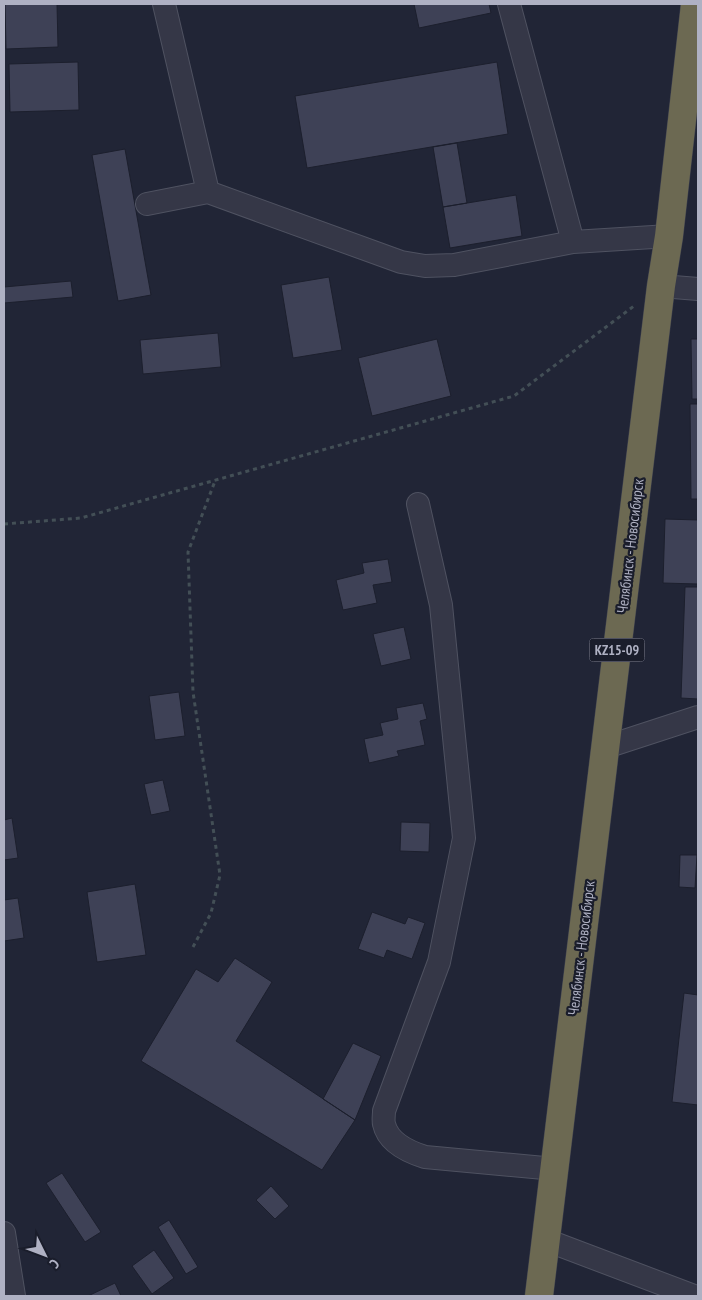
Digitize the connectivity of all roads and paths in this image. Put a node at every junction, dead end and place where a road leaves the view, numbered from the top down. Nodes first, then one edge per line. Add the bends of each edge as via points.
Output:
1 (164, 4) edge
2 (509, 4) edge
3 (695, 4) edge
4 (208, 192) junction
5 (147, 204) dead end
6 (668, 236) junction
7 (573, 242) junction
8 (661, 286) junction
9 (698, 289) edge
10 (216, 480) junction
11 (418, 504) dead end
12 (4, 524) edge
13 (698, 717) edge
14 (606, 746) junction
15 (193, 948) dead end
16 (555, 1169) junction
17 (4, 1233) edge
18 (546, 1240) junction
19 (14, 1296) edge
20 (539, 1296) edge
21 (694, 1296) edge

1 - 4 lane
2 - 7 lane
3 - 6 highway, Челябинск - Новосибирск / KZ15-09
4 - 5 lane
4 - 7 lane via 401,262 425,266 454,265
6 - 7 lane
6 - 8 highway, Челябинск - Новосибирск / KZ15-09
8 - 9 lane
8 - 10 path via 514,396
8 - 14 highway, Челябинск - Новосибирск / KZ15-09
10 - 12 path via 81,518
10 - 15 path via 188,552 193,692 220,875 211,913
11 - 16 lane via 441,605 464,838 439,962 384,1111 384,1123 396,1142 425,1157
13 - 14 lane
14 - 16 highway, Челябинск - Новосибирск / KZ15-09
16 - 18 highway, Челябинск - Новосибирск / KZ15-09
17 - 19 lane
18 - 20 highway, Челябинск - Новосибирск / KZ15-09
18 - 21 lane

